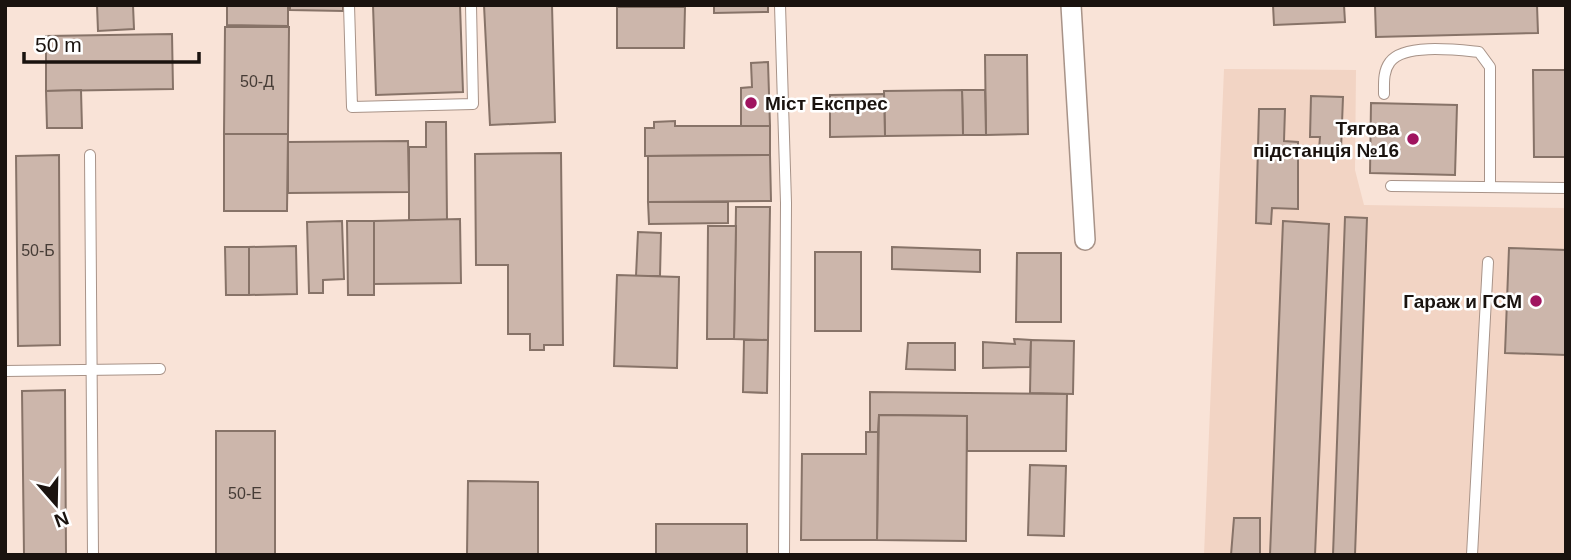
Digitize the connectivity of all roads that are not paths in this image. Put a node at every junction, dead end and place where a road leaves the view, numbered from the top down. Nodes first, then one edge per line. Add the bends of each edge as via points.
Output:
1 (349, 5) edge
2 (471, 5) edge
3 (780, 5) edge
4 (1071, 5) edge
5 (1384, 94) dead end
6 (90, 155) dead end
7 (1391, 186) dead end
8 (1490, 187) junction
9 (1566, 188) edge
10 (1085, 240) dead end
11 (1488, 262) dead end
12 (160, 369) dead end
13 (92, 370) junction
14 (5, 371) edge
15 (93, 555) edge
16 (784, 555) edge
17 (1472, 555) edge

1 - 2 lane via 352,107 473,104
3 - 16 lane via 786,203
4 - 10 street
5 - 8 lane via 1384,73 1391,60 1409,50 1479,52 1490,67
6 - 13 lane
7 - 8 lane
8 - 9 lane
11 - 17 lane
12 - 13 lane
13 - 14 lane
13 - 15 lane

